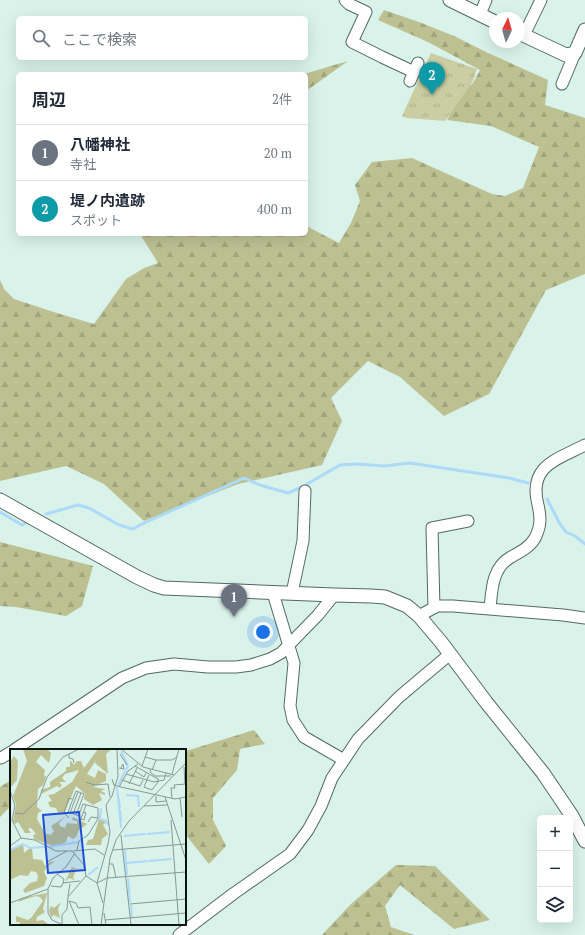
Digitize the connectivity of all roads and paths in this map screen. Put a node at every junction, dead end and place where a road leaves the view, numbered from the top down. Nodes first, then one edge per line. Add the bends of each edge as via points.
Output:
1 (344, 0) edge
2 (450, 0) edge
3 (486, 0) edge
4 (541, 0) edge
5 (480, 14) junction
6 (489, 19) edge
7 (525, 29) edge
8 (585, 30) edge
9 (525, 35) edge
10 (575, 53) junction
11 (414, 72) dead end
12 (562, 84) dead end
13 (585, 445) edge
14 (305, 491) dead end
15 (0, 500) edge
16 (468, 521) dead end
17 (273, 593) junction
18 (292, 593) junction
19 (334, 595) junction
20 (434, 608) junction
21 (490, 608) junction
22 (419, 616) junction
23 (585, 618) edge
24 (289, 645) junction
25 (450, 654) junction
26 (16, 749) edge
27 (10, 753) edge
28 (1, 758) edge
29 (344, 760) junction
30 (585, 841) edge
31 (179, 935) edge

1 - 11 street via 366,12 352,42
2 - 5 street
3 - 5 street
4 - 7 street
5 - 6 street
8 - 10 street
9 - 10 street via 566,55
10 - 12 street
13 - 21 street via 554,461 544,468 538,477 535,489 541,521 538,532 528,546 499,568
14 - 18 street via 303,542
15 - 17 street via 154,585 164,588
16 - 20 street via 432,528
17 - 18 street
17 - 24 street
18 - 19 street
19 - 22 street via 385,597 406,606
19 - 24 street
20 - 21 street
20 - 22 street
21 - 23 street
22 - 25 street
24 - 26 street via 270,659 236,668 174,664 146,668 122,678
24 - 29 street via 294,663 290,706 293,720 304,737
25 - 29 street via 399,697 358,739
25 - 30 street via 543,773 572,816
27 - 28 street
29 - 31 street via 332,778 308,830 290,854

